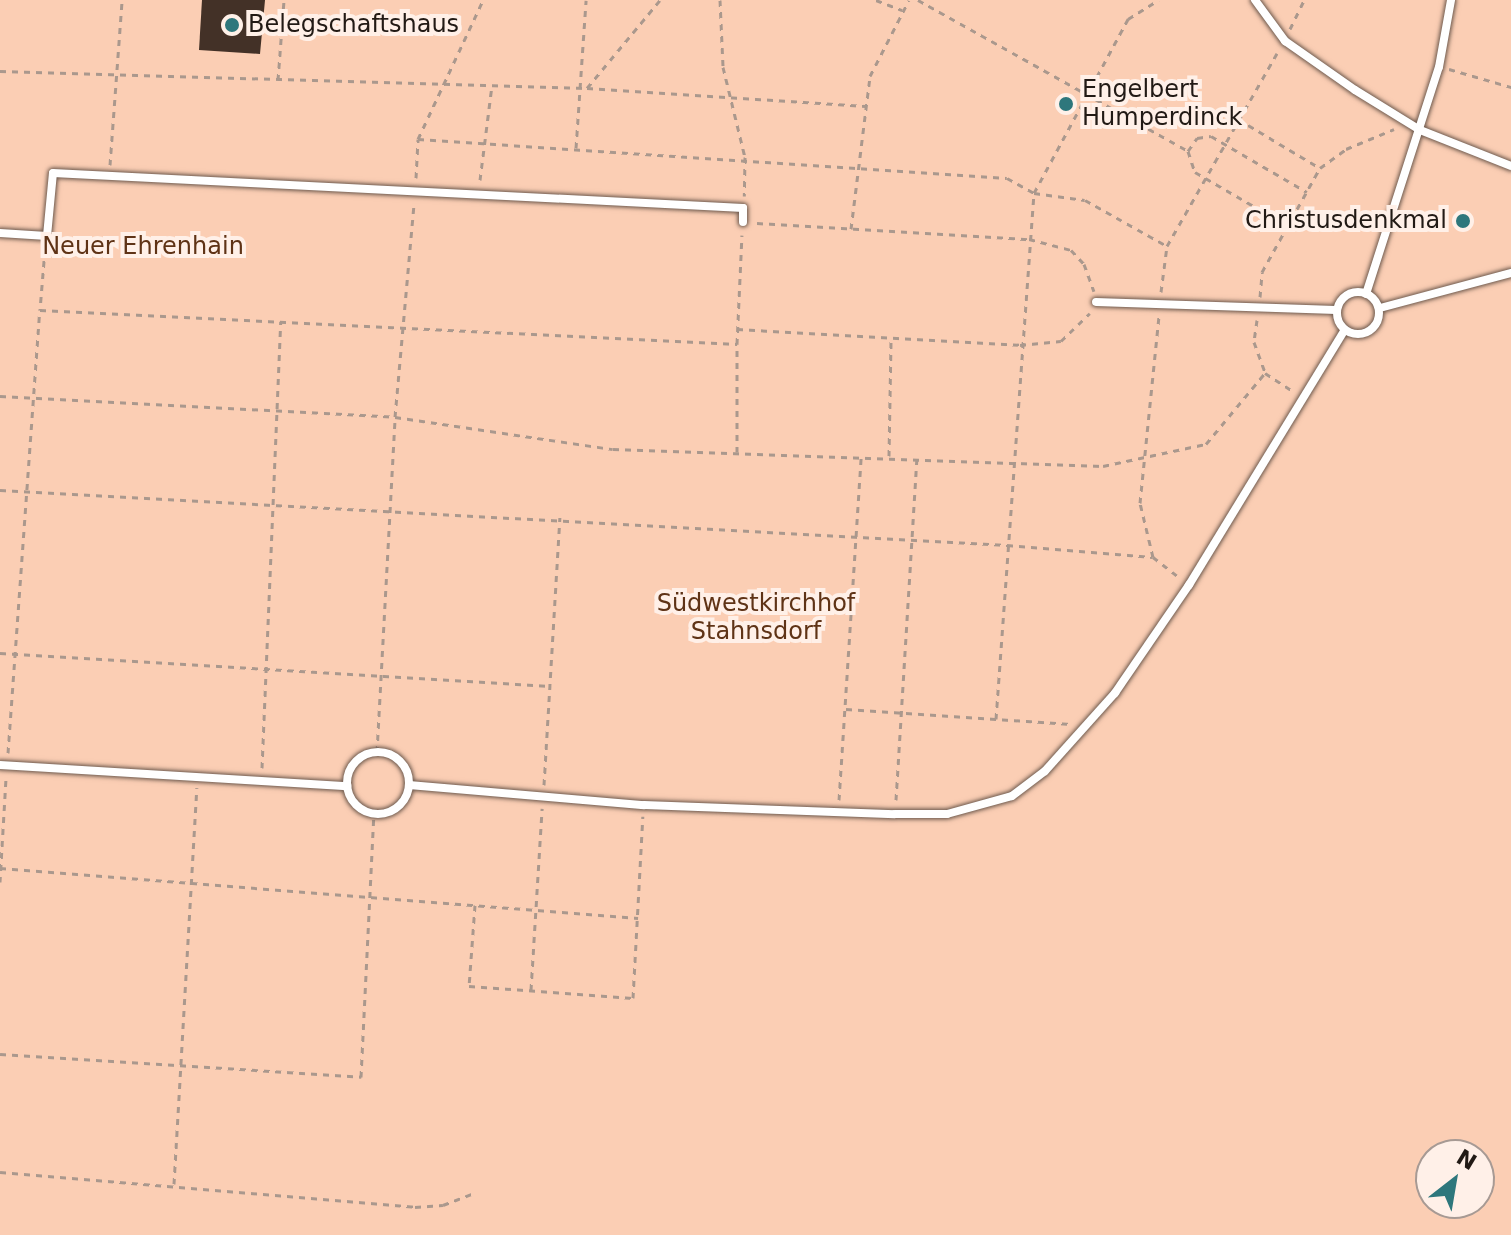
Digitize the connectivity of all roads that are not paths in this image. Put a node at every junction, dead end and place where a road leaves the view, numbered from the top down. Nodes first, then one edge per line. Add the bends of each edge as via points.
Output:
1 (1255, 0) edge
2 (1451, 0) edge
3 (1420, 130) junction
4 (1511, 166) edge
5 (743, 222) road end
6 (0, 233) edge
7 (1511, 273) edge
8 (1366, 294) junction
9 (1096, 302) road end
10 (1380, 308) junction
11 (1336, 310) junction
12 (1344, 331) junction
13 (3, 766) edge
14 (409, 785) junction
15 (347, 786) junction

1 - 3 lane via 1285,41
2 - 3 lane
3 - 4 lane
3 - 8 lane
5 - 6 lane via 743,208 53,173 47,236
7 - 10 lane
8 - 10 lane via 1374,294
8 - 11 lane via 1340,300
9 - 11 lane
10 - 12 lane via 1377,322 1366,332
11 - 12 lane
12 - 14 lane via 1189,585 1090,725 1012,796 947,814 895,814 644,805
13 - 15 lane
14 - 15 lane via 402,804 374,814 356,805
14 - 15 lane via 404,765 377,752 351,767

